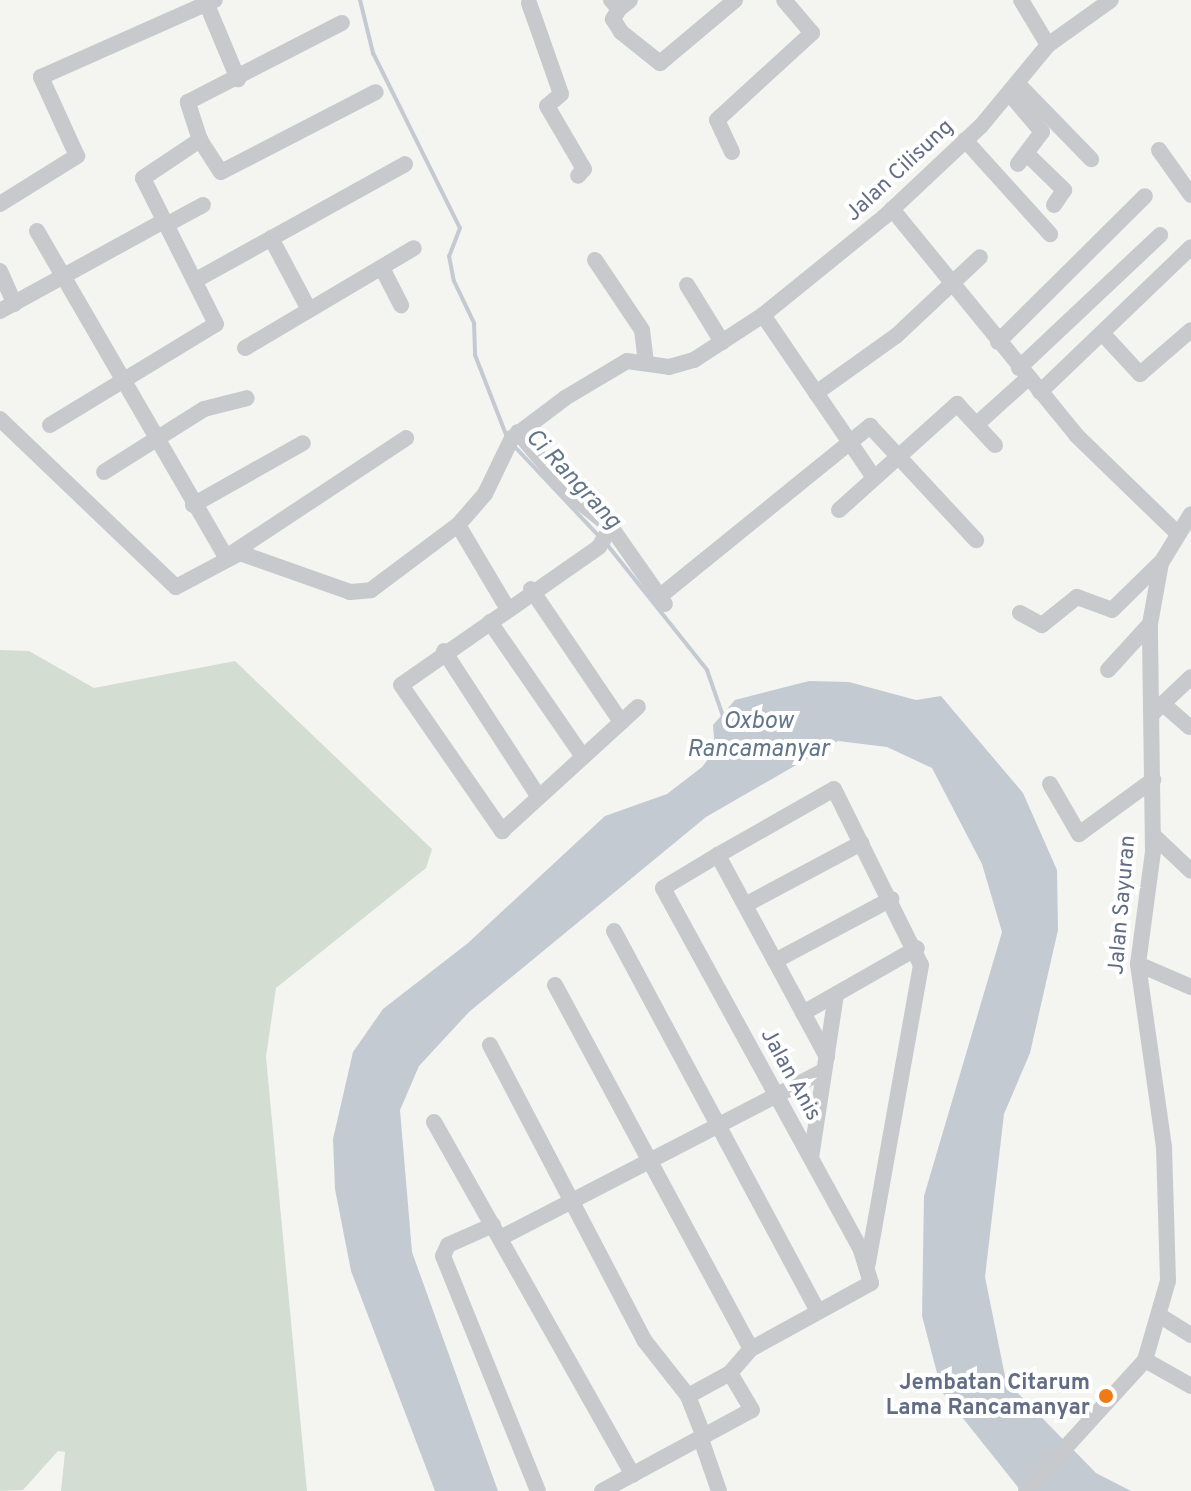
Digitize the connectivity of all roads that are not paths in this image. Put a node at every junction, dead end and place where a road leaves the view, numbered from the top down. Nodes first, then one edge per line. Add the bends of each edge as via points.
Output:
1 (735, 0) edge
2 (784, 0) edge
3 (1021, 0) edge
4 (1111, 0) edge
5 (209, 1) edge
6 (529, 1) edge
7 (620, 3) edge
8 (342, 23) dead end
9 (1048, 45) junction
10 (238, 79) junction
11 (1014, 88) junction
12 (376, 92) dead end
13 (200, 140) junction
14 (965, 140) junction
15 (1159, 150) dead end
16 (732, 152) dead end
17 (1091, 159) dead end
18 (405, 164) dead end
19 (578, 176) dead end
20 (1191, 195) edge
21 (1145, 196) dead end
22 (0, 204) edge
23 (203, 205) dead end
24 (1054, 205) dead end
25 (892, 209) junction
26 (165, 223) junction
27 (37, 231) dead end
28 (1050, 234) dead end
29 (1160, 235) dead end
30 (271, 238) junction
31 (1191, 247) edge
32 (414, 248) dead end
33 (980, 257) dead end
34 (595, 260) dead end
35 (382, 268) junction
36 (0, 271) edge
37 (196, 280) junction
38 (64, 281) junction
39 (687, 285) dead end
40 (951, 286) junction
41 (401, 305) dead end
42 (8, 308) edge
43 (308, 308) junction
44 (763, 315) junction
45 (1191, 330) edge
46 (1102, 333) junction
47 (722, 342) junction
48 (998, 342) junction
49 (245, 348) dead end
50 (646, 363) junction
51 (1024, 373) junction
52 (120, 383) junction
53 (1040, 392) junction
54 (816, 393) junction
55 (247, 398) dead end
56 (0, 419) edge
57 (977, 424) junction
58 (50, 425) dead end
59 (406, 438) dead end
60 (154, 441) junction
61 (511, 441) junction
62 (850, 441) junction
63 (303, 443) dead end
64 (995, 445) dead end
65 (901, 452) junction
66 (104, 472) dead end
67 (872, 475) junction
68 (193, 505) junction
69 (839, 510) dead end
70 (1191, 514) edge
71 (458, 525) junction
72 (1177, 533) junction
73 (605, 538) junction
74 (976, 540) dead end
75 (228, 555) junction
76 (1161, 563) junction
77 (531, 589) junction
78 (506, 606) junction
79 (1020, 613) dead end
80 (490, 622) junction
81 (1150, 624) junction
82 (444, 651) junction
83 (1108, 670) dead end
84 (1191, 677) edge
85 (638, 707) dead end
86 (1158, 708) junction
87 (621, 722) junction
88 (1189, 727) edge
89 (583, 757) junction
90 (1153, 780) junction
91 (1050, 784) dead end
92 (538, 796) junction
93 (1153, 835) junction
94 (861, 843) junction
95 (718, 855) junction
96 (1191, 871) edge
97 (891, 899) junction
98 (745, 905) junction
99 (614, 931) dead end
100 (917, 948) junction
101 (775, 961) junction
102 (1138, 964) junction
103 (555, 985) dead end
104 (1191, 987) edge
105 (836, 995) junction
106 (803, 1013) junction
107 (490, 1045) dead end
108 (826, 1064) junction
109 (776, 1096) junction
110 (434, 1122) dead end
111 (718, 1127) junction
112 (811, 1158) junction
113 (654, 1160) junction
114 (573, 1201) junction
115 (497, 1231) junction
116 (868, 1263) junction
117 (817, 1310) junction
118 (1162, 1317) junction
119 (1191, 1335) edge
120 (751, 1349) junction
121 (1145, 1360) junction
122 (730, 1373) junction
123 (1191, 1386) edge
124 (688, 1396) junction
125 (699, 1440) junction
126 (633, 1475) junction
127 (538, 1491) edge
128 (602, 1491) edge
129 (719, 1491) edge
130 (1026, 1491) edge

1 - 7 street via 660,63 621,32 613,19
2 - 16 street via 812,33 717,120
3 - 9 street
4 - 9 street, Jalan Cilisung
5 - 10 street
5 - 22 street via 41,77 77,156
6 - 19 street via 561,94 547,106 584,169
8 - 10 street
9 - 11 street, Jalan Cilisung
10 - 13 street via 188,102
11 - 14 street, Jalan Cilisung
11 - 17 street
11 - 24 street via 1042,132 1023,159 1064,190
12 - 13 street via 221,172
13 - 26 street via 144,174
14 - 25 street, Jalan Cilisung
14 - 28 street
15 - 20 street
18 - 30 street
21 - 48 street
23 - 26 street
25 - 40 street
25 - 44 street, Jalan Cilisung
26 - 37 street
26 - 38 street
27 - 38 street
29 - 51 street
30 - 37 street
30 - 43 street
31 - 46 street
32 - 35 street
33 - 40 street
34 - 50 street via 642,330
35 - 41 street
35 - 43 street
36 - 42 street
37 - 52 street via 215,325
38 - 42 street
38 - 52 street
39 - 47 street
40 - 48 street
40 - 54 street
43 - 49 street
44 - 47 street, Jalan Cilisung
44 - 54 street
45 - 46 street via 1140,374
46 - 53 street
47 - 50 street, Jalan Cilisung via 680,366
48 - 51 street
50 - 61 street, Jalan Cilisung via 627,361 601,373
51 - 53 street
51 - 57 street
52 - 58 street
52 - 60 street
53 - 72 street
54 - 62 street
55 - 60 street via 204,409
56 - 75 street via 176,587
57 - 64 street
57 - 65 street via 957,404
59 - 75 street
60 - 66 street
60 - 68 street
61 - 71 street via 485,494
61 - 73 street via 570,494
62 - 65 street via 870,426
62 - 67 street
62 - 73 street via 663,601
63 - 68 street
65 - 67 street
65 - 74 street
67 - 69 street
68 - 75 street
70 - 72 street, Jalan Sayuran
71 - 75 street via 363,593
71 - 78 street
72 - 76 street, Jalan Sayuran
73 - 77 street
76 - 79 street via 1112,610 1077,597 1042,625
76 - 81 street, Jalan Sayuran
77 - 78 street
77 - 87 street
78 - 80 street
80 - 82 street
80 - 89 street
81 - 83 street
81 - 86 street, Jalan Sayuran
82 - 92 street
82 - 92 street via 401,685 501,830
84 - 86 street
85 - 87 street
86 - 88 street
86 - 90 street, Jalan Sayuran
87 - 89 street
89 - 92 street
90 - 91 street via 1079,834
90 - 93 street, Jalan Sayuran
93 - 96 street
93 - 102 street, Jalan Sayuran
94 - 95 street via 834,789
94 - 97 street
94 - 98 street
95 - 98 street
95 - 109 street, Jalan Anis via 663,888
97 - 100 street
97 - 101 street
98 - 101 street
99 - 111 street
100 - 105 street
100 - 116 street via 921,965
101 - 106 street
102 - 104 street
102 - 118 street, Jalan Sayuran via 1164,1147 1170,1247
103 - 113 street
105 - 106 street
105 - 108 street
106 - 108 street
107 - 114 street
108 - 109 street
108 - 112 street
109 - 111 street
109 - 112 street, Jalan Anis
110 - 115 street
111 - 113 street
111 - 117 street
112 - 116 street, Jalan Anis
113 - 114 street
113 - 120 street
114 - 115 street
114 - 124 street via 644,1340
115 - 126 street
115 - 127 street via 448,1245 443,1256
116 - 117 street, Jalan Anis via 871,1283
117 - 120 street
118 - 119 street
118 - 121 street, Jalan Sayuran
120 - 122 street
121 - 123 street
121 - 130 street, Jalan Sayuran
122 - 124 street
122 - 125 street via 752,1410
124 - 125 street
125 - 126 street
125 - 129 street
126 - 128 street

